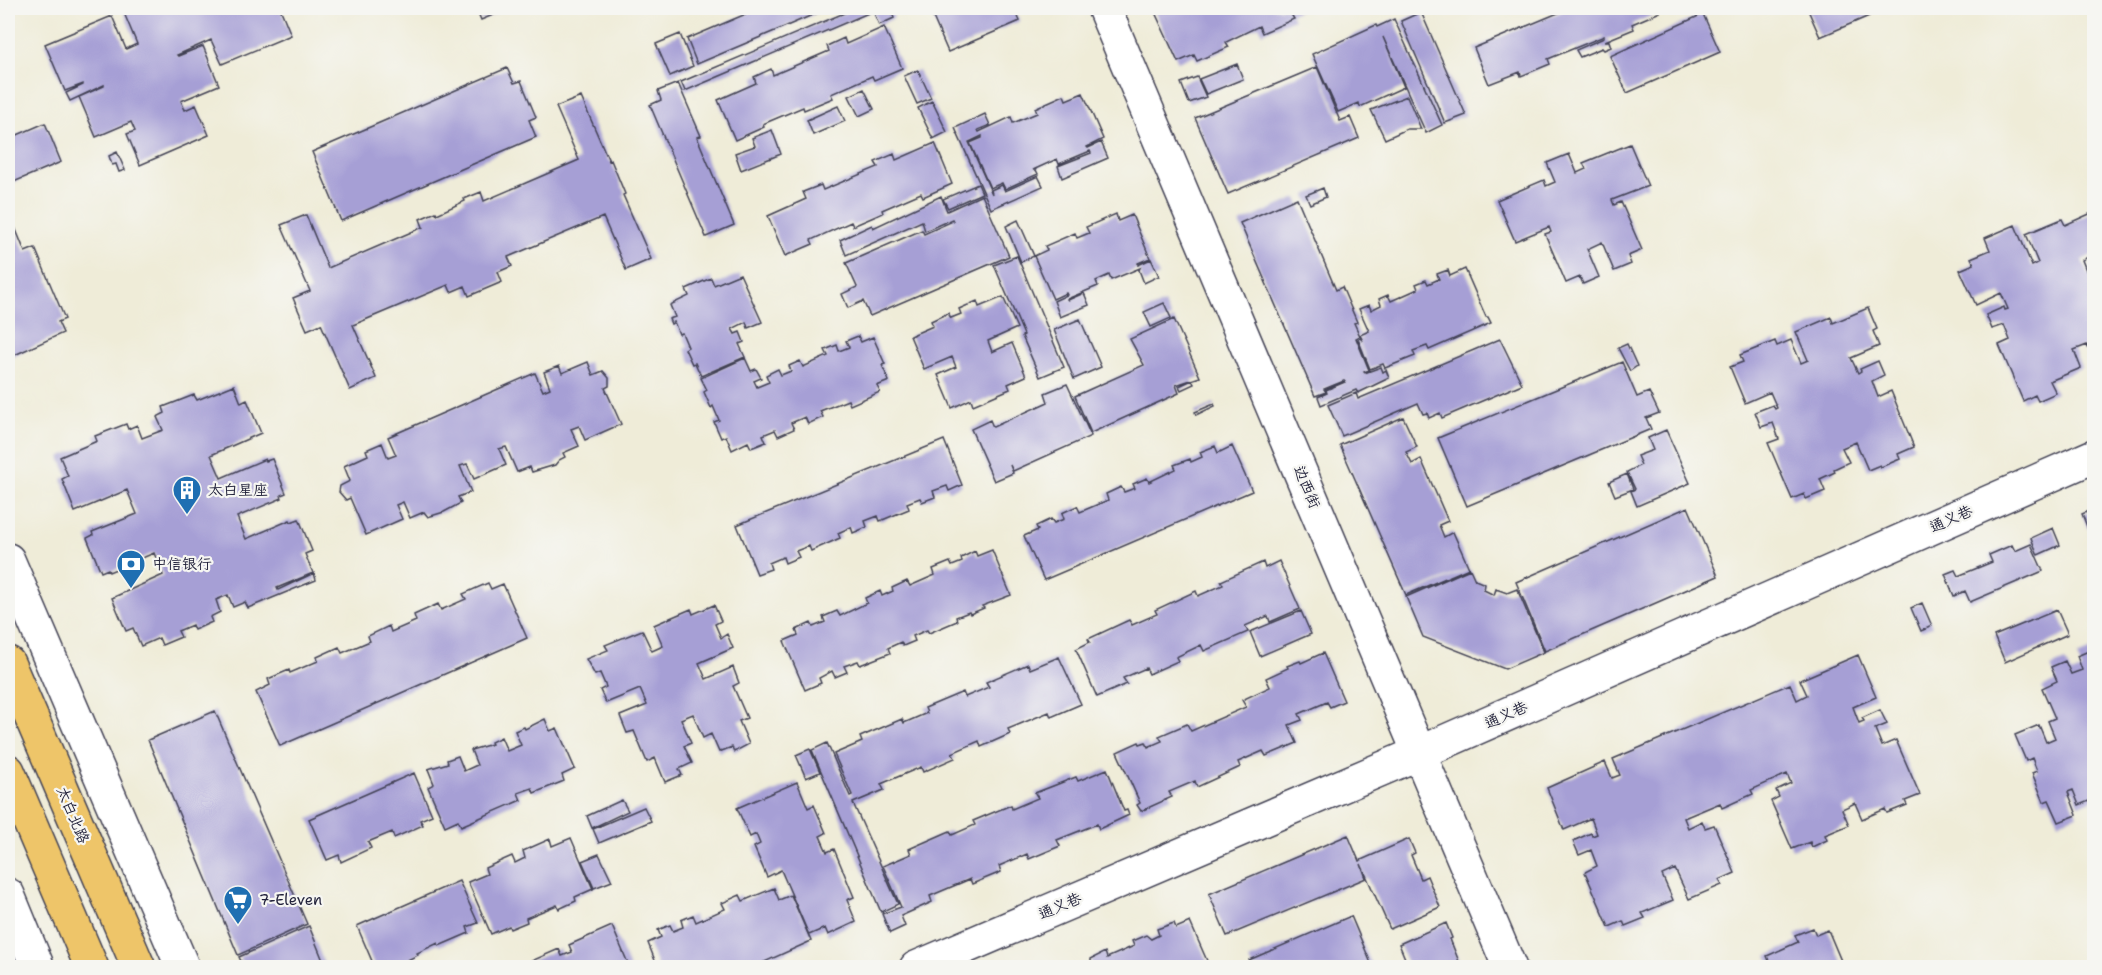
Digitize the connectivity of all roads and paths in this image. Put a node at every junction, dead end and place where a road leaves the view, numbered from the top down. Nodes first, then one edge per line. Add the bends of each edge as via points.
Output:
1 (1104, 8) edge
2 (2094, 456) edge
3 (8, 560) edge
4 (8, 663) edge
5 (1419, 753) junction
6 (8, 771) edge
7 (8, 895) edge
8 (38, 968) edge
9 (92, 968) edge
10 (139, 968) edge
11 (183, 968) edge
12 (916, 968) edge
13 (1510, 968) edge

1 - 5 street, 边西街
2 - 5 street, 通义巷
3 - 11 street
4 - 10 main road, 太白北路
5 - 12 street, 通义巷
5 - 13 street, 边西街
6 - 9 main road
7 - 8 street

